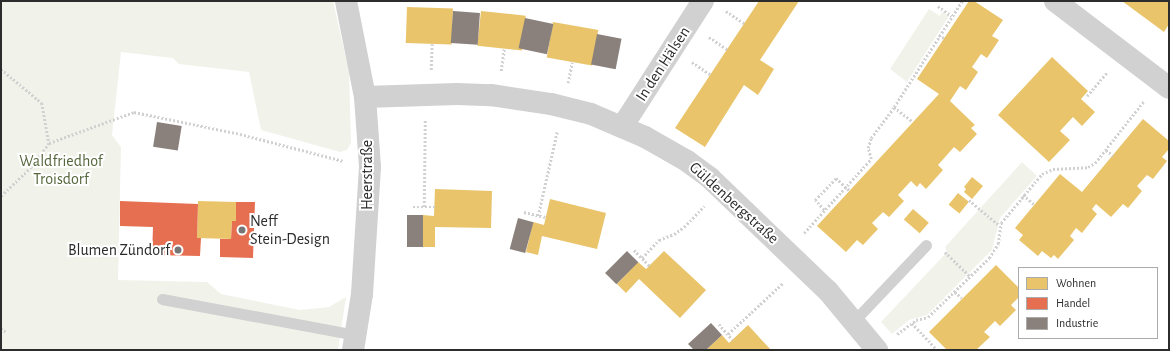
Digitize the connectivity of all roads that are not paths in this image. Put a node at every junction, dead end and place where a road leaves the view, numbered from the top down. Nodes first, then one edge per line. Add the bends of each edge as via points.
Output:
1 (346, 1) edge
2 (704, 1) edge
3 (1055, 1) edge
4 (1165, 84) edge
5 (366, 97) junction
6 (622, 127) junction
7 (926, 245) dead end
8 (162, 300) dead end
9 (853, 322) junction
10 (355, 342) edge
11 (877, 350) edge

1 - 5 street, Heerstraße
2 - 6 street, In den Hälsen
3 - 4 street
5 - 6 street, Güldenbergstraße via 491,95 564,106
5 - 10 street, Heerstraße via 370,167 363,286
6 - 9 street, Güldenbergstraße via 687,161 721,188 795,258
7 - 9 lane
8 - 10 lane
9 - 11 street, Güldenbergstraße

